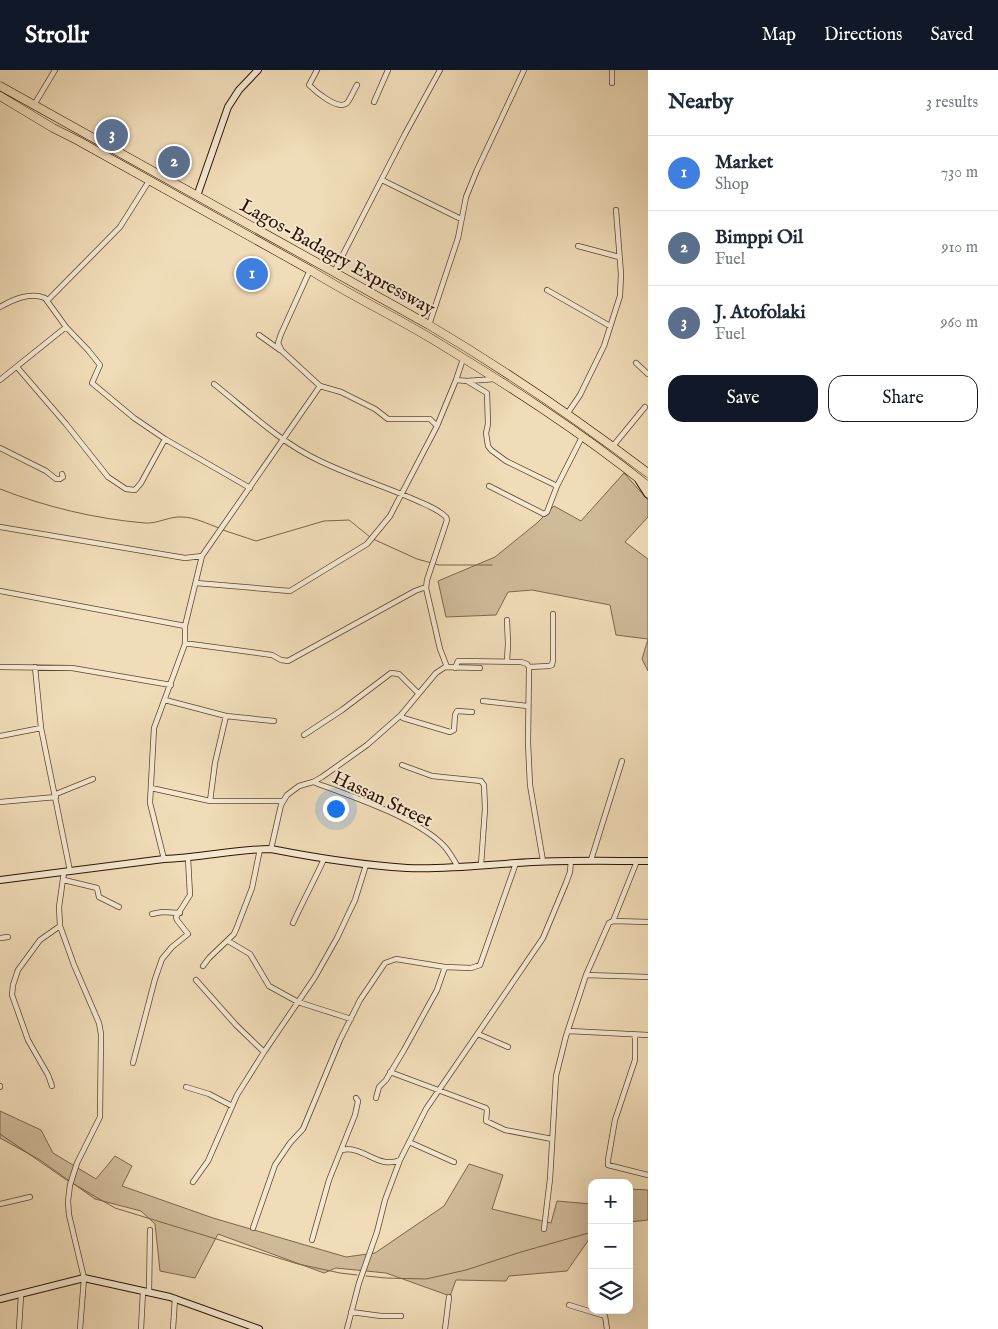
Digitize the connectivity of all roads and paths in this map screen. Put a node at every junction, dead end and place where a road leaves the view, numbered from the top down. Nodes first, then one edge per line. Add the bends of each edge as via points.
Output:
1 (55, 70) edge
2 (258, 70) edge
3 (317, 70) edge
4 (388, 70) edge
5 (440, 70) edge
6 (524, 70) edge
7 (612, 70) edge
8 (612, 83) dead end
9 (357, 85) dead end
10 (0, 86) edge
11 (0, 96) edge
12 (374, 102) dead end
13 (34, 105) junction
14 (59, 120) junction
15 (53, 128) junction
16 (382, 180) junction
17 (149, 181) junction
18 (197, 196) junction
19 (616, 210) dead end
20 (461, 219) junction
21 (578, 246) dead end
22 (619, 256) junction
23 (310, 270) junction
24 (334, 272) junction
25 (351, 282) junction
26 (546, 290) dead end
27 (347, 293) junction
28 (48, 300) junction
29 (0, 307) edge
30 (429, 325) junction
31 (610, 326) junction
32 (66, 327) junction
33 (259, 335) dead end
34 (282, 351) junction
35 (463, 358) junction
36 (636, 364) dead end
37 (17, 367) junction
38 (648, 374) edge
39 (498, 379) junction
40 (0, 380) edge
41 (456, 380) junction
42 (466, 381) junction
43 (214, 384) dead end
44 (320, 386) junction
45 (647, 406) edge
46 (567, 414) junction
47 (437, 426) junction
48 (582, 437) junction
49 (165, 439) junction
50 (283, 440) junction
51 (613, 446) junction
52 (0, 448) edge
53 (648, 473) edge
54 (62, 474) dead end
55 (635, 476) junction
56 (489, 486) dead end
57 (558, 486) junction
58 (648, 486) edge
59 (250, 488) junction
60 (402, 494) junction
61 (648, 494) edge
62 (0, 527) edge
63 (0, 534) edge
64 (202, 556) junction
65 (196, 583) junction
66 (426, 588) junction
67 (0, 592) edge
68 (553, 614) dead end
69 (507, 620) dead end
70 (185, 626) junction
71 (185, 644) junction
72 (507, 661) junction
73 (0, 667) edge
74 (447, 667) junction
75 (529, 667) junction
76 (34, 668) junction
77 (455, 668) junction
78 (480, 668) dead end
79 (171, 685) junction
80 (418, 693) junction
81 (165, 700) junction
82 (483, 701) dead end
83 (527, 706) junction
84 (472, 712) dead end
85 (401, 715) junction
86 (226, 716) junction
87 (274, 721) dead end
88 (41, 728) junction
89 (304, 735) dead end
90 (0, 736) edge
91 (622, 761) dead end
92 (402, 765) dead end
93 (93, 779) dead end
94 (313, 782) junction
95 (151, 788) junction
96 (56, 795) junction
97 (210, 801) junction
98 (283, 801) junction
99 (0, 802) edge
100 (260, 849) junction
101 (271, 850) junction
102 (188, 858) junction
103 (164, 859) junction
104 (324, 859) junction
105 (571, 860) junction
106 (591, 860) junction
107 (543, 861) junction
108 (637, 861) junction
109 (648, 861) edge
110 (516, 863) junction
111 (366, 865) junction
112 (481, 865) junction
113 (458, 867) junction
114 (67, 871) junction
115 (0, 880) edge
116 (64, 880) junction
117 (119, 906) dead end
118 (180, 913) junction
119 (152, 914) dead end
120 (612, 921) junction
121 (648, 922) edge
122 (294, 923) dead end
123 (60, 926) junction
124 (8, 937) dead end
125 (0, 938) edge
126 (228, 941) junction
127 (203, 966) dead end
128 (445, 967) junction
129 (586, 976) junction
130 (648, 977) edge
131 (196, 980) dead end
132 (298, 1002) junction
133 (350, 1019) junction
134 (569, 1031) junction
135 (478, 1034) junction
136 (635, 1035) junction
137 (648, 1035) edge
138 (508, 1047) dead end
139 (264, 1052) junction
140 (133, 1063) dead end
141 (390, 1072) junction
142 (52, 1086) dead end
143 (186, 1087) dead end
144 (439, 1092) junction
145 (356, 1098) dead end
146 (376, 1098) dead end
147 (232, 1106) junction
148 (552, 1139) junction
149 (409, 1142) junction
150 (342, 1150) junction
151 (400, 1160) junction
152 (454, 1162) dead end
153 (648, 1176) edge
154 (192, 1182) dead end
155 (30, 1197) dead end
156 (0, 1204) edge
157 (253, 1228) dead end
158 (544, 1229) dead end
159 (150, 1230) dead end
160 (312, 1240) dead end
161 (84, 1278) junction
162 (146, 1292) junction
163 (21, 1294) junction
164 (449, 1296) dead end
165 (175, 1298) junction
166 (0, 1299) edge
167 (569, 1305) dead end
168 (588, 1309) edge
169 (351, 1312) junction
170 (604, 1314) edge
171 (400, 1316) dead end
172 (245, 1327) edge
173 (19, 1329) edge
174 (80, 1329) edge
175 (140, 1329) edge
176 (173, 1329) edge
177 (259, 1329) edge
178 (346, 1329) edge
179 (445, 1329) edge
180 (607, 1329) edge

1 - 13 street
2 - 18 street via 239,90 222,119
3 - 9 street via 309,85 337,104 347,103
4 - 12 street
5 - 16 street
6 - 20 street via 477,170
7 - 8 street
10 - 13 highway, Lagos-Badagry Expressway
11 - 15 highway, Lagos-Badagry Expressway
13 - 14 highway, Lagos-Badagry Expressway
14 - 15 highway
14 - 18 highway, Lagos-Badagry Expressway
15 - 17 highway, Lagos-Badagry Expressway
16 - 20 street
16 - 24 street
17 - 23 highway, Lagos-Badagry Expressway
17 - 28 street via 120,227
18 - 24 highway, Lagos-Badagry Expressway
19 - 22 street
20 - 30 street via 458,238
21 - 22 street
22 - 31 street via 620,296
23 - 27 highway, Lagos-Badagry Expressway
23 - 34 street via 281,334 278,343
24 - 25 highway, Lagos-Badagry Expressway
25 - 27 highway
25 - 30 highway, Lagos-Badagry Expressway
26 - 31 street
27 - 35 highway, Lagos-Badagry Expressway
28 - 29 street via 32,295
28 - 32 street
30 - 46 highway, Lagos-Badagry Expressway
31 - 46 street via 604,346
32 - 37 street
32 - 49 street via 100,365 92,383
33 - 34 street
34 - 44 street
35 - 39 highway, Lagos-Badagry Expressway
35 - 41 street
36 - 38 street
37 - 40 street
37 - 49 street via 108,477 126,489 133,491 137,488
39 - 42 street
39 - 48 highway, Lagos-Badagry Expressway
41 - 42 street
41 - 47 street
42 - 57 street via 487,393 486,433 491,450 506,461
43 - 50 street
44 - 47 street via 354,398 386,418 430,419
44 - 50 street
45 - 51 street
46 - 51 highway, Lagos-Badagry Expressway
47 - 60 street
48 - 55 highway, Lagos-Badagry Expressway
48 - 57 street
49 - 59 street
50 - 59 street
50 - 60 street via 352,476
51 - 53 highway, Lagos-Badagry Expressway
52 - 54 street via 56,479 63,477
55 - 58 highway, Lagos-Badagry Expressway
55 - 61 main road, Lagos-Badagry Expressway
56 - 57 street via 544,514
59 - 64 street
60 - 65 street via 372,540 290,591
60 - 66 street via 428,506 447,520
62 - 63 street
62 - 64 street via 179,557
64 - 65 street
65 - 70 street
66 - 71 street via 288,661 272,654
66 - 74 street
67 - 70 street
68 - 75 street via 552,664
69 - 72 street
70 - 71 street
71 - 79 street
72 - 75 street via 525,662
72 - 77 street via 458,662
73 - 76 street
74 - 77 street
74 - 80 street via 436,673
75 - 83 street
76 - 79 street via 72,668
76 - 88 street
77 - 78 street
79 - 81 street
80 - 85 street
80 - 89 street via 399,674 391,673
81 - 86 street
81 - 95 street via 154,728
82 - 83 street
83 - 107 street via 530,785
84 - 85 street via 457,711 454,730 450,732
85 - 94 street via 367,745
86 - 87 street
86 - 97 street
88 - 90 street
88 - 96 street
91 - 106 street
92 - 112 street via 432,776 480,781 484,785
93 - 96 street
94 - 98 street via 295,789
94 - 113 street, Hassan Street via 420,828 446,848
95 - 97 street
95 - 103 street via 150,803
96 - 99 street
96 - 114 street
97 - 98 street
98 - 101 street
100 - 101 street
100 - 102 street
100 - 126 street via 252,888 238,927
101 - 104 street
102 - 103 street
102 - 118 street via 190,895
103 - 114 street
104 - 111 street
104 - 122 street
105 - 106 street
105 - 107 street
105 - 135 street via 566,884 543,938
106 - 108 street
107 - 110 street
108 - 109 street
108 - 120 street
110 - 112 street
110 - 128 street via 480,966
111 - 113 street
111 - 132 street via 355,900 340,931
112 - 113 street
114 - 115 street
114 - 116 street
116 - 117 street via 97,888 100,897
116 - 123 street via 59,907
118 - 119 street
118 - 140 street via 177,920 188,934 162,959 154,978
120 - 121 street
120 - 129 street
123 - 142 street via 40,940 18,970 12,990 21,1023
123 - 161 street via 101,1034 100,1117 77,1163 68,1201
124 - 125 street
126 - 127 street
126 - 132 street via 250,954 269,986
128 - 133 street via 396,959 388,961
128 - 141 street via 437,990
129 - 130 street
129 - 134 street
131 - 139 street
132 - 133 street
132 - 139 street
133 - 157 street via 303,1129 275,1165
134 - 136 street
134 - 148 street via 556,1076
135 - 138 street
135 - 144 street
136 - 137 street
136 - 153 street via 634,1060 615,1120 608,1165
139 - 147 street
141 - 144 street
141 - 146 street
143 - 147 street
144 - 148 street via 486,1108 486,1121 505,1130
144 - 149 street
145 - 150 street via 358,1105
147 - 154 street via 208,1161
148 - 158 street
149 - 151 street
149 - 152 street
150 - 151 street via 354,1150 384,1163
150 - 160 street via 329,1180
151 - 169 street via 384,1200
155 - 156 street
159 - 162 street
161 - 162 street
161 - 163 street
161 - 174 street
162 - 165 street
162 - 175 street
163 - 166 street
163 - 173 street
164 - 179 street
165 - 172 street
165 - 176 street
167 - 168 street
169 - 171 street
169 - 178 street
170 - 180 street
172 - 177 street

